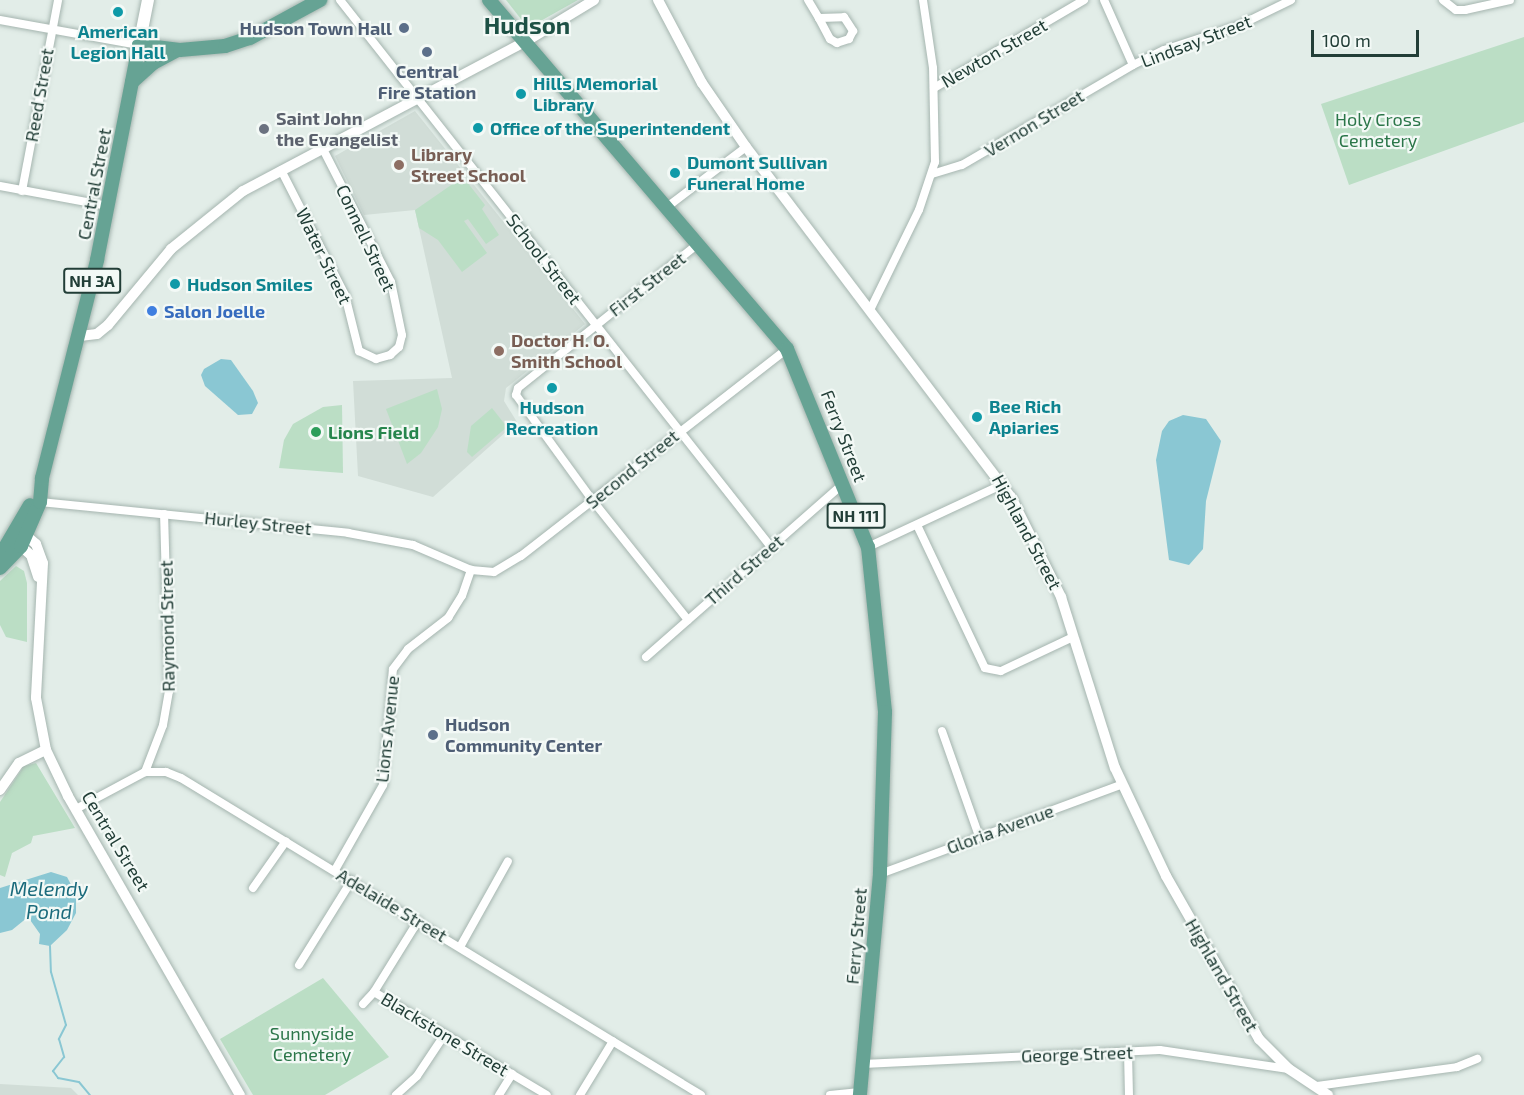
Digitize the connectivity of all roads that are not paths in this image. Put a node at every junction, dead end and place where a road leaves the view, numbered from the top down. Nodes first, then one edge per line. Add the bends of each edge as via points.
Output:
1 (58, 0) edge
2 (148, 0) edge
3 (320, 0) edge
4 (340, 0) edge
5 (594, 0) edge
6 (658, 0) edge
7 (807, 0) edge
8 (1084, 0) edge
9 (1104, 0) edge
10 (1291, 0) edge
11 (1443, 0) edge
12 (1510, 0) edge
13 (924, 1) edge
14 (492, 2) edge
15 (819, 18) dead end
16 (0, 20) edge
17 (51, 30) junction
18 (525, 42) junction
19 (139, 45) junction
20 (180, 50) junction
21 (1133, 65) junction
22 (132, 82) junction
23 (934, 88) junction
24 (417, 99) junction
25 (746, 147) junction
26 (323, 149) junction
27 (281, 170) junction
28 (932, 174) junction
29 (0, 186) edge
30 (22, 190) junction
31 (108, 206) junction
32 (667, 207) junction
33 (698, 244) junction
34 (871, 308) junction
35 (595, 325) junction
36 (80, 336) junction
37 (788, 349) junction
38 (385, 357) joint
39 (680, 431) junction
40 (42, 478) junction
41 (843, 484) junction
42 (1003, 484) junction
43 (593, 501) junction
44 (40, 502) junction
45 (164, 514) junction
46 (917, 525) junction
47 (19, 537) junction
48 (771, 547) junction
49 (868, 547) junction
50 (0, 556) edge
51 (0, 568) edge
52 (471, 570) junction
53 (688, 620) junction
54 (1073, 637) junction
55 (646, 657) dead end
56 (942, 731) dead end
57 (46, 750) junction
58 (145, 772) junction
59 (1121, 785) junction
60 (0, 790) edge
61 (76, 809) junction
62 (979, 836) junction
63 (286, 841) junction
64 (508, 861) dead end
65 (335, 870) junction
66 (880, 874) junction
67 (352, 880) junction
68 (253, 888) dead end
69 (418, 921) junction
70 (460, 946) junction
71 (299, 965) dead end
72 (374, 992) junction
73 (363, 1004) dead end
74 (445, 1034) junction
75 (613, 1041) junction
76 (1128, 1052) junction
77 (1477, 1059) dead end
78 (863, 1064) junction
79 (1289, 1069) junction
80 (512, 1074) junction
81 (1317, 1086) junction
82 (860, 1093) edge
83 (240, 1095) edge
84 (396, 1095) edge
85 (499, 1095) edge
86 (547, 1095) edge
87 (580, 1095) edge
88 (701, 1095) edge
89 (830, 1095) edge
90 (1130, 1095) edge
91 (1328, 1095) edge

1 - 17 street, Reed Street
2 - 19 main road, Central Street
3 - 20 main road via 238,42
4 - 24 street, School Street
5 - 18 street
6 - 25 street, Highland Street via 702,83
7 - 15 street
8 - 23 street, Newton Street
9 - 21 street
10 - 21 street, Lindsay Street via 1238,26 1164,50
11 - 12 street via 1456,10
13 - 23 street
14 - 18 main road, Ferry Street / NH 111
16 - 17 street
17 - 19 street
17 - 30 street, Reed Street
18 - 24 street
18 - 32 main road, Ferry Street / NH 111
19 - 20 main road
19 - 22 main road, Central Street / NH 3A
20 - 22 main road via 153,63
21 - 28 street, Vernon Street via 962,165
22 - 31 main road, Central Street / NH 3A
23 - 28 street
24 - 26 street
24 - 35 street, School Street
25 - 32 street
25 - 34 street, Highland Street
26 - 27 street
26 - 38 street, Connell Street via 393,288 402,335 399,347
27 - 36 street via 243,191 191,231 108,325 96,334
27 - 38 street, Water Street via 345,295 359,351 369,358
28 - 34 street
29 - 30 street
30 - 31 street
31 - 36 main road, Central Street / NH 3A
32 - 33 main road, Ferry Street / NH 111
33 - 35 street, First Street
33 - 37 main road, Ferry Street / NH 111
34 - 42 street, Highland Street
35 - 39 street, School Street
35 - 43 street, First Street via 518,388 516,394
36 - 40 main road, Central Street / NH 3A
37 - 39 street, Second Street
37 - 41 main road, Ferry Street / NH 111
39 - 43 street, Second Street
39 - 48 street, School Street
40 - 44 main road, Central Street / NH 3A
40 - 47 main road, Central Street / NH 3A
41 - 48 street, Third Street
41 - 49 main road, Ferry Street / NH 111
42 - 46 street
42 - 54 street, Highland Street via 1051,573
43 - 52 street, Second Street via 508,566 494,572
43 - 53 street
44 - 45 street, Hurley Street
44 - 47 main road, Central Street / NH 3A
45 - 52 street, Hurley Street via 369,536 437,553
45 - 58 street, Raymond Street via 169,691 163,725
46 - 49 street
46 - 54 street via 985,669 1001,671
47 - 50 main road, NH 3A
47 - 51 main road, NH 3A
47 - 57 street, Central Street via 34,560 39,584 36,698
48 - 53 street, Third Street
49 - 66 main road, Ferry Street / NH 111 via 885,699
52 - 65 street, Lions Avenue via 462,596 448,618 396,662 388,689 383,785
53 - 55 street, Third Street
54 - 59 street, Highland Street
56 - 62 street
57 - 60 street via 19,762
57 - 61 street, Central Street
58 - 61 street
58 - 63 street, Adelaide Street via 166,772 181,778
59 - 62 street, Gloria Avenue
59 - 79 street, Highland Street via 1224,983 1259,1039
61 - 83 street, Central Street
62 - 66 street, Gloria Avenue
63 - 65 street, Adelaide Street
63 - 68 street
64 - 70 street
65 - 67 street, Adelaide Street
66 - 78 main road, Ferry Street / NH 111
67 - 69 street, Adelaide Street
67 - 71 street
69 - 70 street, Adelaide Street
69 - 72 street
70 - 75 street, Adelaide Street
72 - 73 street
72 - 74 street, Blackstone Street
74 - 80 street, Blackstone Street
74 - 84 street via 417,1076
75 - 87 street
75 - 88 street, Adelaide Street
76 - 78 street, George Street
76 - 79 street, George Street via 1160,1050
76 - 90 street
77 - 81 street via 1457,1067
78 - 82 main road, Ferry Street / NH 111
79 - 81 street, Highland Street
80 - 85 street
80 - 86 street, Blackstone Street
81 - 91 street, Highland Street
82 - 89 street

